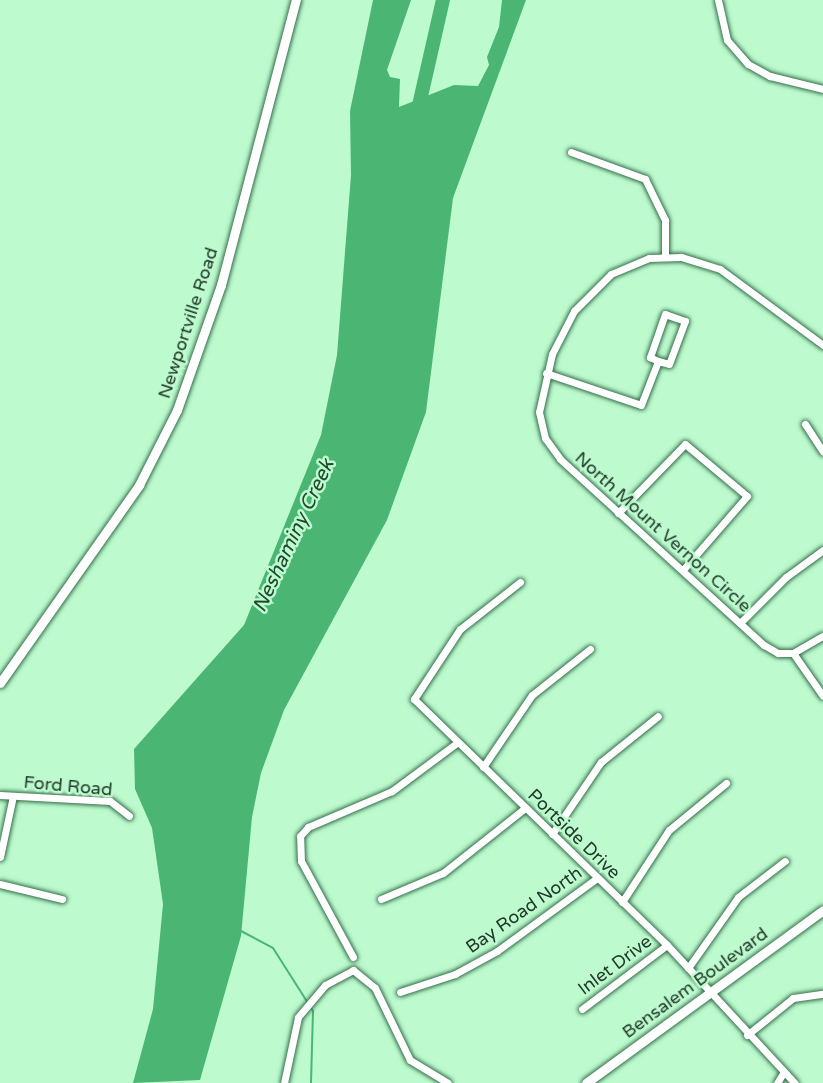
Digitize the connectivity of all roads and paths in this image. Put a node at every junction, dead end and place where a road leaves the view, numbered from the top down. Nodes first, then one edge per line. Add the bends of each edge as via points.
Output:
1 (296, 0) edge
2 (718, 0) edge
3 (823, 89) edge
4 (571, 152) dead end
5 (665, 257) junction
6 (823, 345) edge
7 (658, 361) junction
8 (546, 373) junction
9 (805, 424) dead end
10 (823, 452) edge
11 (618, 513) junction
12 (823, 550) edge
13 (683, 570) junction
14 (520, 582) dead end
15 (740, 623) junction
16 (823, 636) edge
17 (590, 649) dead end
18 (793, 653) junction
19 (0, 683) edge
20 (823, 696) edge
21 (658, 717) dead end
22 (458, 742) junction
23 (483, 767) junction
24 (726, 783) dead end
25 (0, 795) edge
26 (13, 796) junction
27 (525, 808) junction
28 (129, 816) dead end
29 (552, 834) junction
30 (0, 857) edge
31 (785, 861) dead end
32 (597, 878) junction
33 (0, 884) edge
34 (62, 899) dead end
35 (381, 899) dead end
36 (622, 902) junction
37 (823, 910) edge
38 (667, 945) junction
39 (353, 957) dead end
40 (688, 968) junction
41 (400, 992) dead end
42 (710, 992) junction
43 (823, 994) edge
44 (582, 1008) dead end
45 (747, 1035) junction
46 (784, 1072) junction
47 (284, 1083) edge
48 (448, 1083) edge
49 (586, 1083) edge
50 (777, 1083) edge
51 (795, 1083) edge

1 - 19 main road, Newportville Road via 221,285 181,402 136,490
2 - 3 street via 723,29 748,64 770,76
4 - 5 street via 648,183 665,220
5 - 6 street via 720,269
5 - 8 street, North Mount Vernon Circle via 634,262 604,278 574,311
7 - 7 street via 669,364 685,321 665,314 650,357
7 - 8 street via 641,405
8 - 11 street, North Mount Vernon Circle via 539,412 545,438 561,459
9 - 10 street
11 - 13 street, North Mount Vernon Circle
11 - 13 street via 685,444 747,496
12 - 15 street via 786,577
13 - 15 street, North Mount Vernon Circle
14 - 22 street, Portside Drive via 460,629 414,699
15 - 18 street, North Mount Vernon Circle via 772,651
16 - 18 street
17 - 23 street via 532,695
18 - 20 street
21 - 29 street via 601,762
22 - 23 street, Portside Drive
22 - 39 street via 392,791 308,827 300,836 301,861
23 - 27 street, Portside Drive
24 - 36 street via 669,830
25 - 26 street, Ford Road
26 - 28 street, Ford Road via 110,801
26 - 30 street
27 - 29 street, Portside Drive
27 - 35 street via 443,873
29 - 32 street, Portside Drive
31 - 40 street via 738,897
32 - 36 street, Portside Drive
32 - 41 street, Bay Road North via 497,951 455,974
33 - 34 street
36 - 38 street, Portside Drive
37 - 42 main road, Bensalem Boulevard
38 - 40 street, Portside Drive
38 - 44 street, Inlet Drive
40 - 42 street, Portside Drive
42 - 45 street, Portside Drive
42 - 49 main road, Bensalem Boulevard
43 - 45 street via 793,998
45 - 46 street, Portside Drive
46 - 50 street
46 - 51 street, Portside Drive
47 - 48 street via 290,1042 304,1008 342,973 362,973 375,988 410,1060

